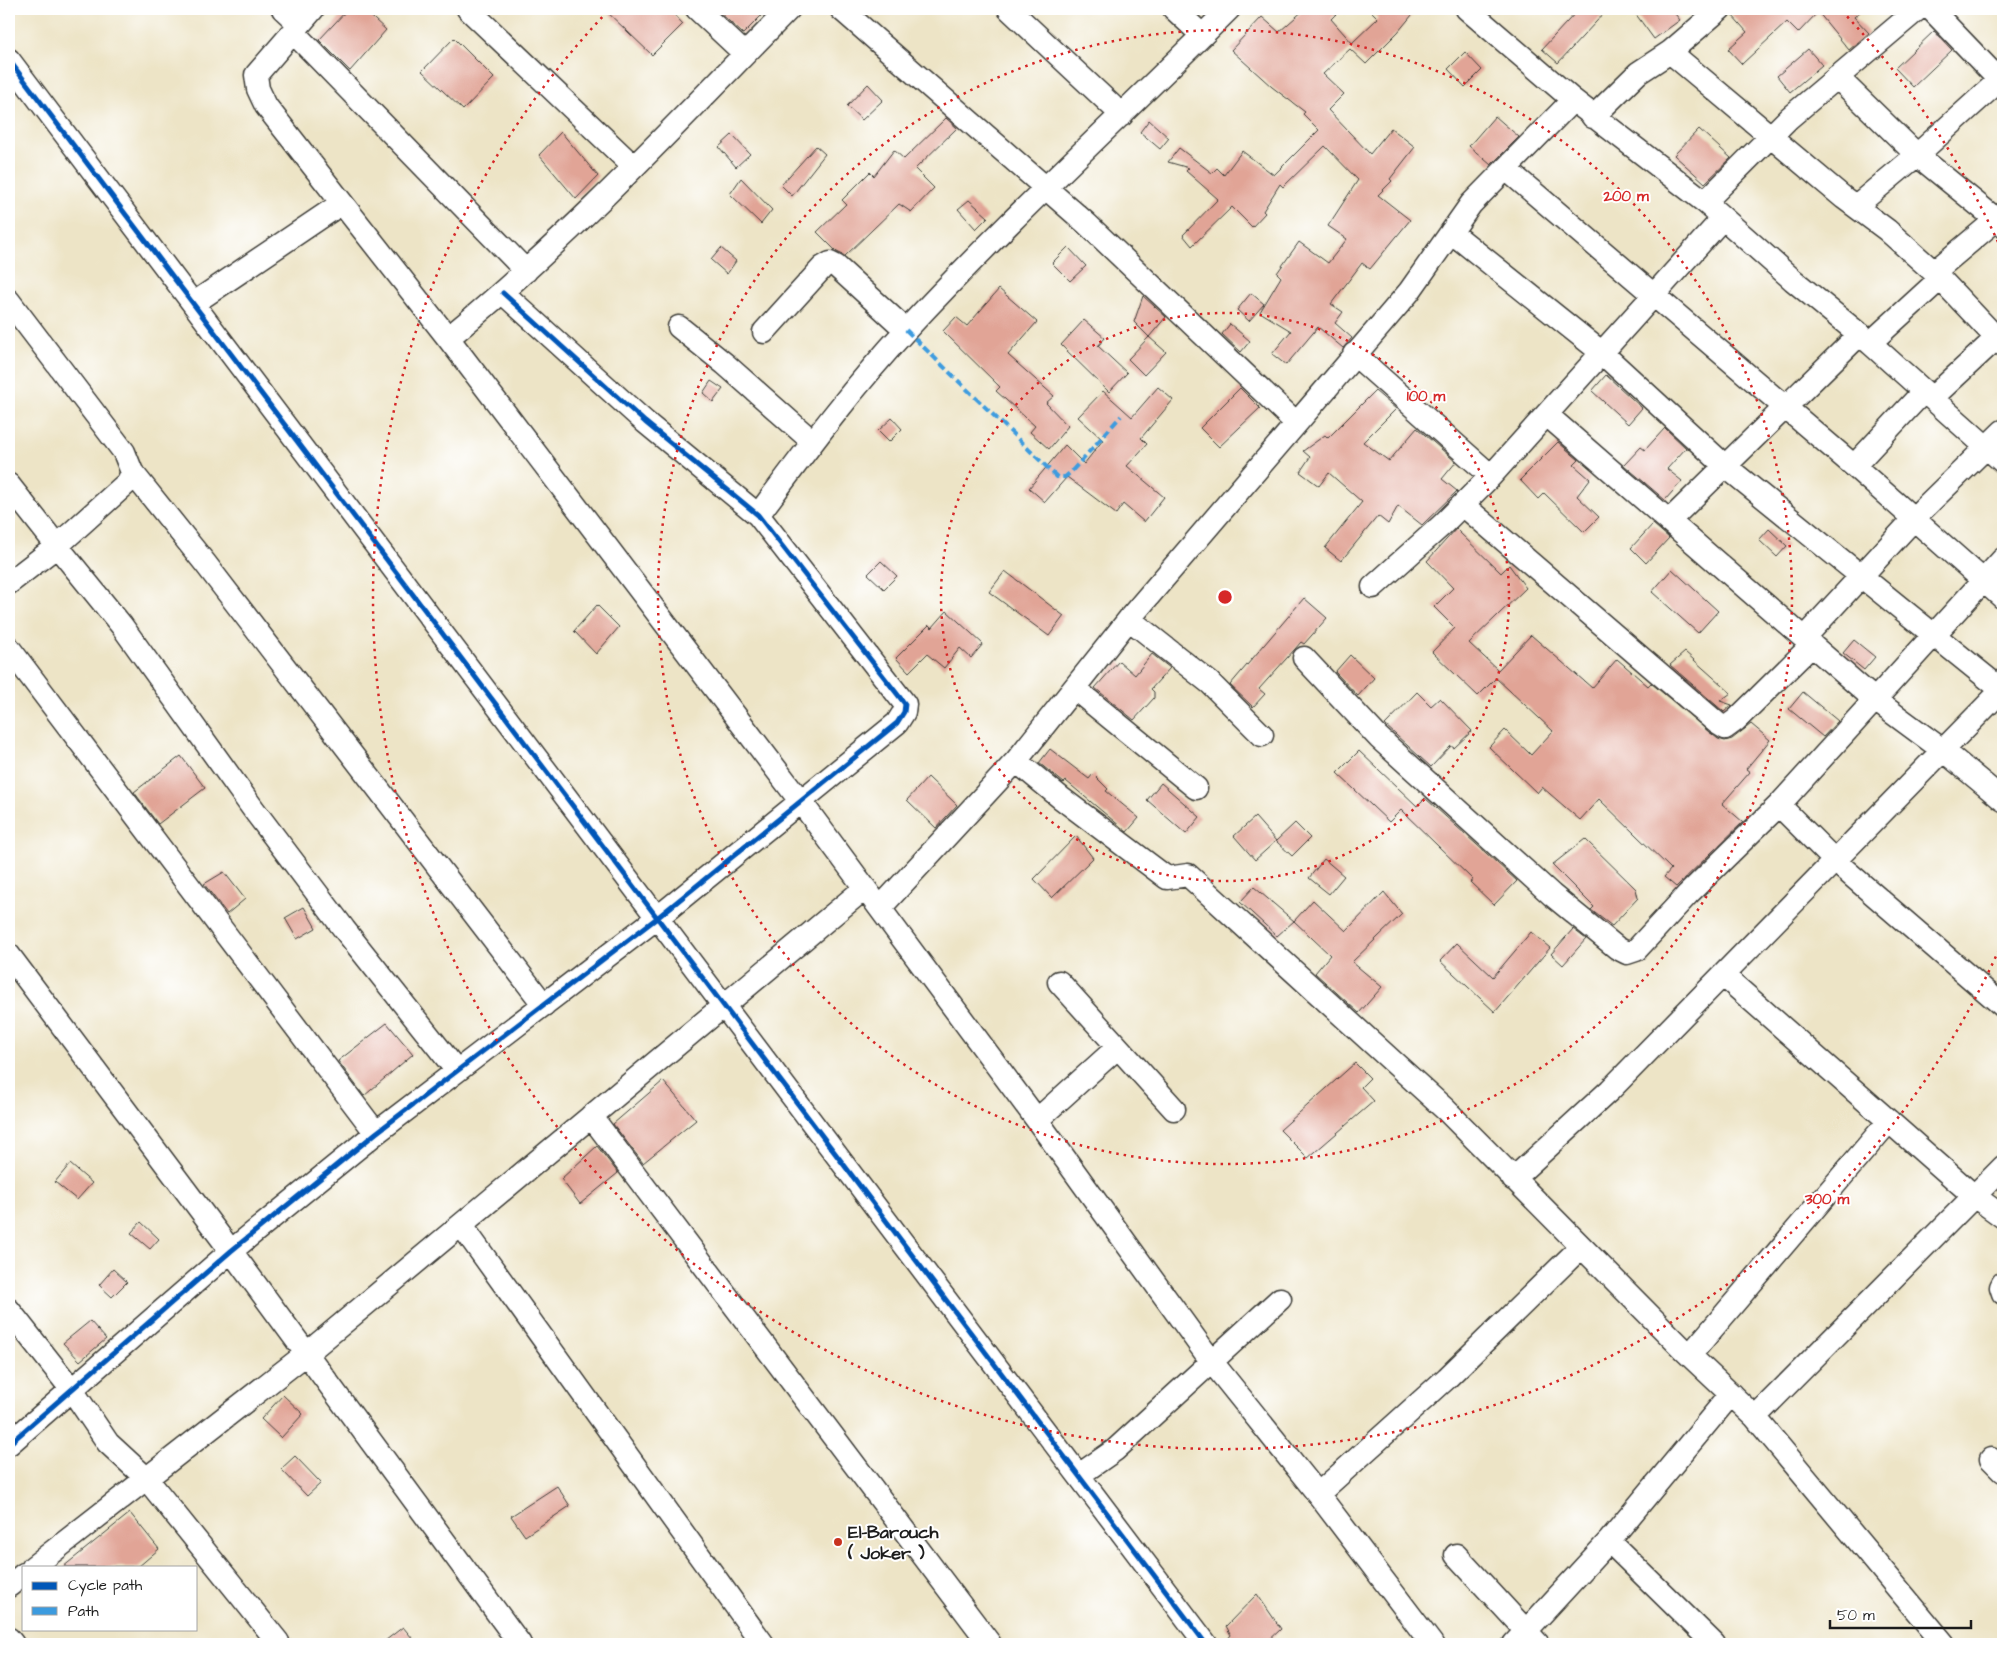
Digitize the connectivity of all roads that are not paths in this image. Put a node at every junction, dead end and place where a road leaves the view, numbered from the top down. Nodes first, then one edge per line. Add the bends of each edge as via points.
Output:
1 (283, 9) edge
2 (468, 9) edge
3 (697, 9) edge
4 (789, 9) edge
5 (842, 9) edge
6 (1009, 9) edge
7 (1174, 9) edge
8 (1229, 9) edge
9 (1467, 9) edge
10 (1720, 9) edge
11 (1918, 9) edge
12 (1931, 9) edge
13 (302, 22) edge
14 (1202, 35) junction
15 (1670, 52) junction
16 (745, 54) junction
17 (9, 60) edge
18 (1837, 77) junction
19 (2002, 80) edge
20 (1573, 100) junction
21 (1122, 115) junction
22 (1593, 117) junction
23 (1771, 137) junction
24 (1917, 155) junction
25 (634, 167) junction
26 (1506, 169) junction
27 (1045, 187) junction
28 (1704, 202) junction
29 (342, 203) junction
30 (1856, 206) junction
31 (1723, 218) junction
32 (2001, 220) edge
33 (1451, 232) junction
34 (526, 270) junction
35 (1937, 276) junction
36 (503, 293) junction
37 (1653, 296) junction
38 (9, 301) edge
39 (194, 303) junction
40 (678, 327) dead end
41 (906, 330) junction
42 (764, 332) dead end
43 (448, 338) junction
44 (1865, 338) junction
45 (2001, 339) edge
46 (1601, 352) junction
47 (1354, 354) junction
48 (1928, 395) junction
49 (1785, 407) junction
50 (1547, 415) junction
51 (1295, 422) junction
52 (2003, 431) edge
53 (813, 442) junction
54 (1986, 447) junction
55 (2003, 462) edge
56 (1725, 466) junction
57 (1854, 466) junction
58 (132, 472) junction
59 (1491, 476) junction
60 (9, 485) edge
61 (1463, 505) junction
62 (758, 515) junction
63 (1914, 519) junction
64 (1669, 521) junction
65 (57, 546) junction
66 (2003, 559) edge
67 (1861, 576) junction
68 (1983, 580) junction
69 (9, 583) edge
70 (1373, 587) dead end
71 (2003, 598) edge
72 (1129, 619) junction
73 (1932, 636) junction
74 (1808, 642) junction
75 (9, 648) edge
76 (1304, 658) dead end
77 (1075, 689) junction
78 (2003, 690) edge
79 (1875, 700) junction
80 (1262, 735) dead end
81 (1944, 751) junction
82 (1016, 761) junction
83 (1196, 788) dead end
84 (2003, 800) edge
85 (801, 802) junction
86 (1779, 805) junction
87 (1836, 862) junction
88 (865, 888) junction
89 (880, 908) junction
90 (657, 918) junction
91 (9, 955) edge
92 (1724, 976) junction
93 (1058, 982) dead end
94 (724, 1004) junction
95 (544, 1005) junction
96 (2003, 1006) edge
97 (1118, 1047) junction
98 (457, 1071) junction
99 (1174, 1109) dead end
100 (591, 1116) junction
101 (1037, 1120) junction
102 (1889, 1121) junction
103 (376, 1133) junction
104 (2003, 1167) edge
105 (1513, 1179) junction
106 (1974, 1196) junction
107 (2003, 1217) edge
108 (462, 1226) junction
109 (1581, 1247) junction
110 (231, 1251) junction
111 (2003, 1283) edge
112 (2003, 1292) edge
113 (1280, 1299) dead end
114 (9, 1310) edge
115 (306, 1354) junction
116 (1690, 1355) junction
117 (1212, 1362) junction
118 (72, 1390) junction
119 (1731, 1394) junction
120 (1755, 1418) junction
121 (9, 1444) edge
122 (1079, 1475) junction
123 (146, 1478) junction
124 (1318, 1494) junction
125 (1609, 1541) junction
126 (1456, 1555) dead end
127 (34, 1566) edge
128 (22, 1576) edge
129 (9, 1586) edge
130 (9, 1640) edge
131 (1526, 1640) edge
132 (1701, 1640) edge
133 (278, 1642) dead end
134 (13, 1644) edge
135 (520, 1644) edge
136 (763, 1644) edge
137 (990, 1644) edge
138 (1206, 1644) edge
139 (1432, 1644) edge
140 (1944, 1644) edge

1 - 13 street
2 - 25 street
3 - 16 street
4 - 16 street
5 - 27 street
6 - 21 street
7 - 14 street
8 - 14 street
9 - 20 street
10 - 15 street
11 - 18 street
12 - 19 street
13 - 29 street via 256,75 258,89 266,106
13 - 34 street
14 - 21 street
15 - 22 street via 1638,73
15 - 23 street
16 - 25 street
17 - 39 street
18 - 23 street
18 - 24 street
19 - 24 street
20 - 22 street
20 - 26 street
21 - 27 street
22 - 28 street
23 - 28 street
23 - 30 street
24 - 30 street
24 - 32 street
25 - 34 street
26 - 33 street via 1471,204
26 - 37 street
27 - 41 street
27 - 51 street
28 - 31 street
29 - 39 street
29 - 43 street
30 - 35 street
31 - 37 street
31 - 44 street
32 - 35 street
33 - 46 street
33 - 47 street via 1408,292
34 - 36 street
35 - 44 street
35 - 45 street
36 - 43 street
36 - 62 street via 645,422
37 - 46 street
37 - 49 street
38 - 58 street via 124,452
39 - 90 street
40 - 53 street
41 - 42 street via 830,263
41 - 53 street
43 - 85 street
44 - 48 street
44 - 49 street
45 - 48 street
46 - 50 street
46 - 56 street
47 - 51 street
47 - 59 street
48 - 54 street
48 - 57 street
49 - 56 street
49 - 57 street
50 - 59 street
50 - 64 street
51 - 72 street
52 - 54 street
53 - 62 street
54 - 55 street
54 - 63 street
56 - 64 street
56 - 67 street
57 - 63 street
58 - 65 street via 128,482
58 - 95 street
59 - 61 street
60 - 65 street
61 - 70 street
61 - 74 street via 1725,728
62 - 85 street via 905,704 897,723
63 - 67 street
63 - 68 street
64 - 74 street
65 - 69 street
65 - 98 street via 122,626 344,930
66 - 68 street
67 - 73 street
67 - 74 street
68 - 71 street
68 - 73 street
72 - 77 street
72 - 80 street via 1210,683
73 - 78 street
73 - 79 street
74 - 79 street
75 - 103 street
76 - 86 street via 1379,738 1552,895 1627,953 1636,950
77 - 82 street
77 - 83 street
78 - 81 street
79 - 81 street
79 - 86 street
81 - 84 street
81 - 87 street
82 - 89 street
82 - 105 street via 1167,878 1188,875 1200,885 1446,1110
85 - 88 street
85 - 90 street
86 - 87 street
87 - 92 street
87 - 96 street
88 - 89 street
88 - 94 street
89 - 101 street
90 - 94 street
90 - 95 street
91 - 110 street
92 - 102 street
92 - 105 street via 1610,1090
93 - 97 street
94 - 100 street
94 - 122 street
95 - 98 street
97 - 99 street
97 - 101 street
98 - 103 street
100 - 108 street
100 - 137 street
101 - 117 street
102 - 106 street
102 - 116 street
103 - 110 street
104 - 106 street
105 - 109 street
106 - 107 street
106 - 120 street
108 - 115 street
108 - 136 street
109 - 116 street
109 - 124 street via 1447,1378
110 - 115 street
110 - 118 street
111 - 112 street
113 - 117 street
114 - 118 street
115 - 123 street
115 - 135 street
116 - 119 street
117 - 122 street via 1115,1450
117 - 124 street
118 - 121 street
118 - 123 street via 108,1443
119 - 120 street
119 - 125 street
120 - 140 street
122 - 138 street
123 - 127 street
123 - 133 street
124 - 139 street
125 - 131 street
125 - 132 street
126 - 131 street
128 - 129 street
130 - 134 street

